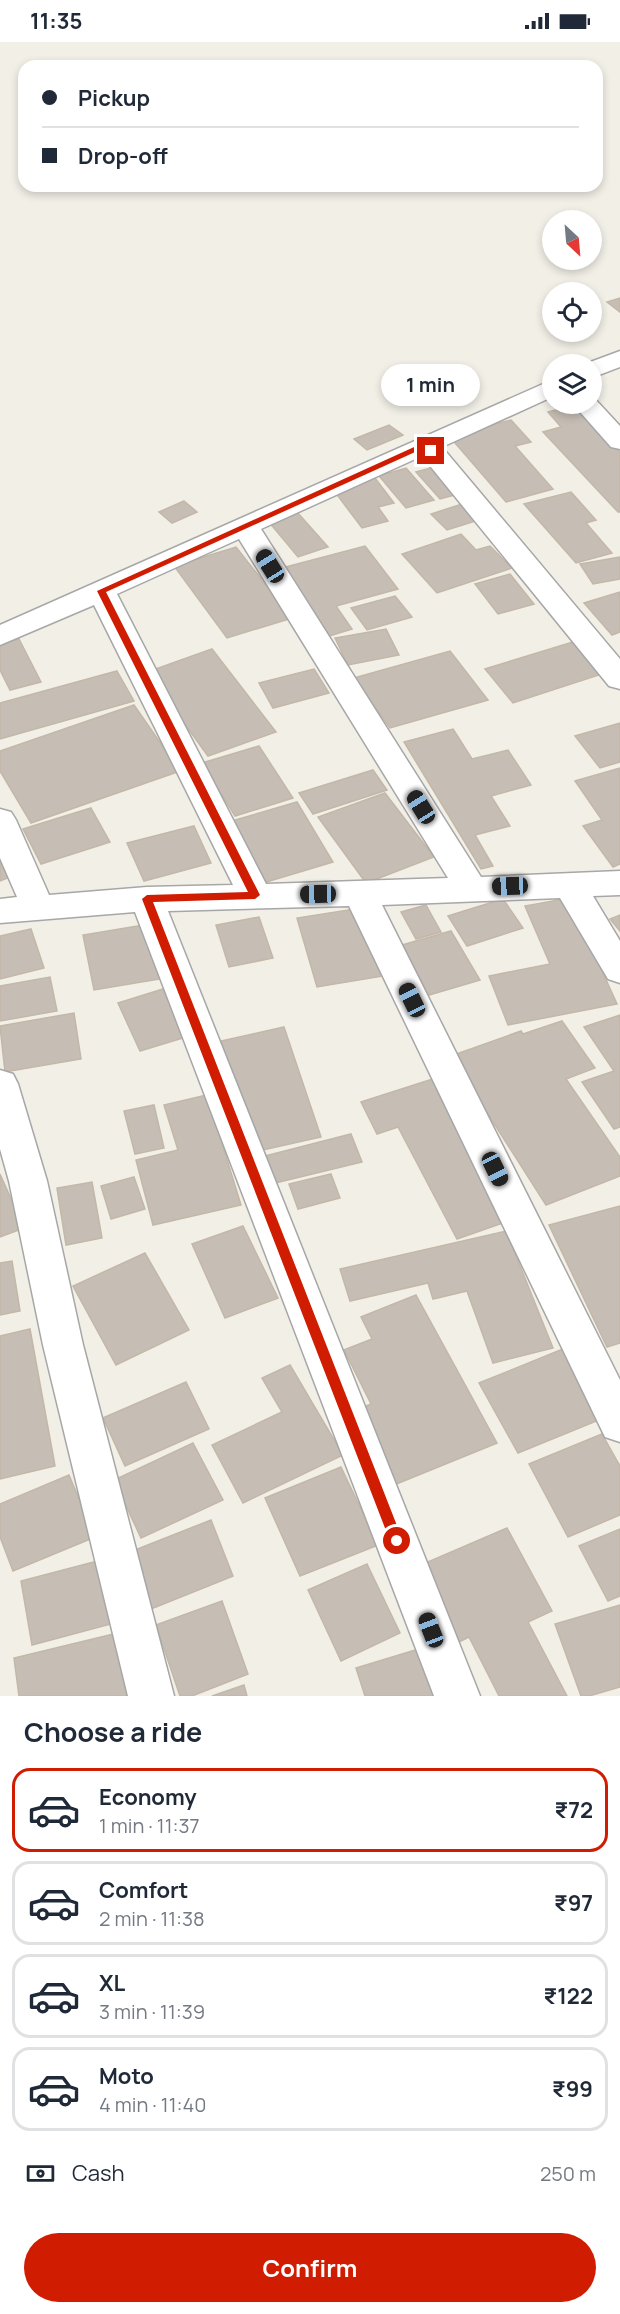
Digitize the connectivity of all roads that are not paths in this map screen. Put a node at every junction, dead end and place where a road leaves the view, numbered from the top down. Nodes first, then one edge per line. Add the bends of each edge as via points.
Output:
1 (620, 358) edge
2 (602, 366) edge
3 (542, 393) edge
4 (595, 414) edge
5 (620, 441) edge
6 (426, 445) junction
7 (245, 526) junction
8 (101, 591) junction
9 (0, 636) edge
10 (620, 680) edge
11 (0, 820) edge
12 (620, 883) edge
13 (569, 885) junction
14 (471, 888) junction
15 (360, 894) junction
16 (255, 895) junction
17 (147, 899) junction
18 (38, 907) junction
19 (0, 911) edge
20 (620, 970) edge
21 (0, 1084) edge
22 (620, 1423) edge
23 (151, 1696) edge
24 (457, 1696) edge

1 - 2 street
3 - 6 street
4 - 5 street
6 - 7 street
6 - 10 street
7 - 8 street
7 - 14 street
8 - 9 street
8 - 16 street
11 - 18 street
12 - 13 street
13 - 14 street
13 - 20 street
14 - 15 street
15 - 16 street
15 - 22 street
16 - 17 street
17 - 18 street
17 - 24 street
18 - 19 street
21 - 23 street via 28,1181 63,1345

